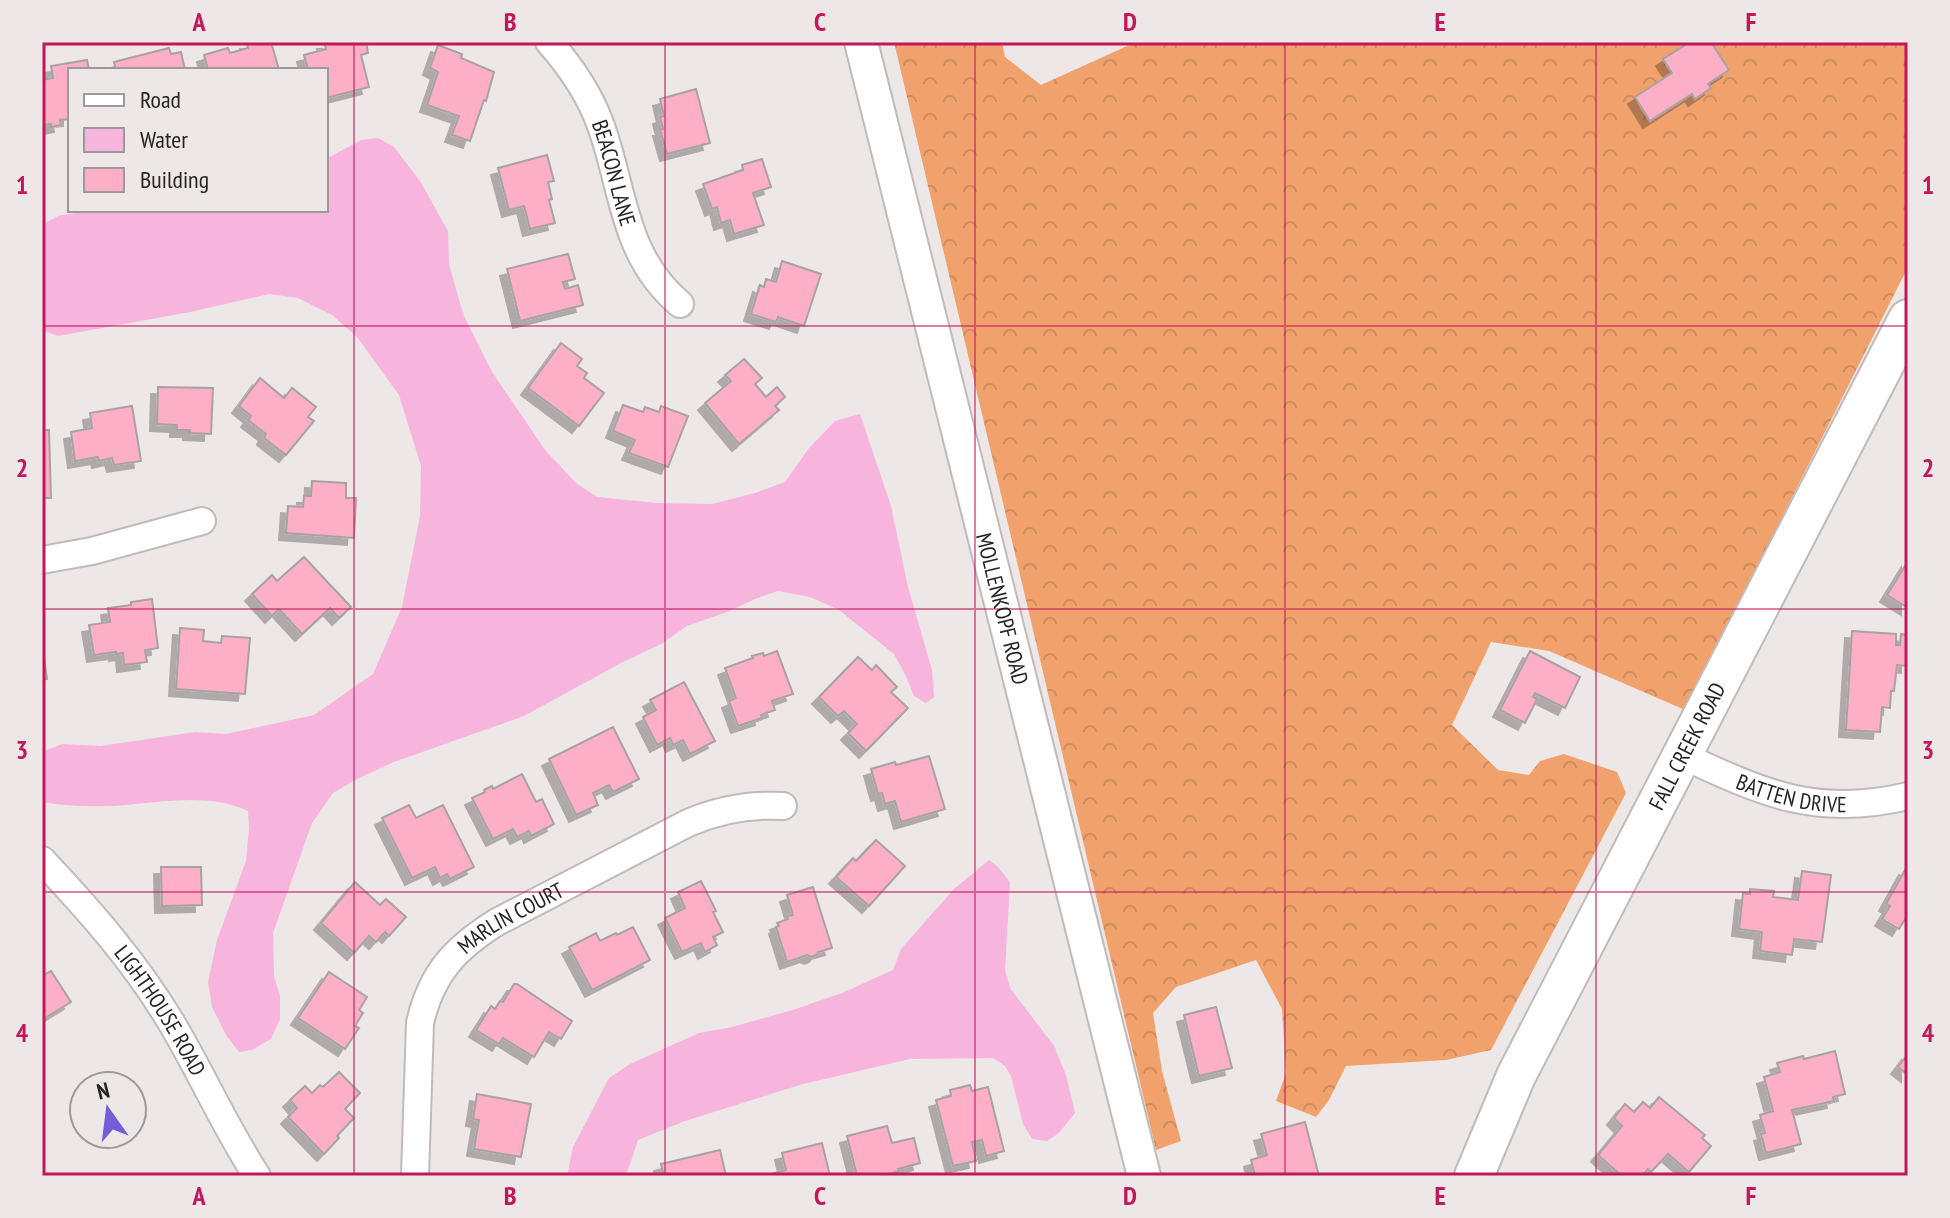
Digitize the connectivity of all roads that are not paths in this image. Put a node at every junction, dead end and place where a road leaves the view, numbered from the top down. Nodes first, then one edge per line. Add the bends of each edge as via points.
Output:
1 (549, 42) edge
2 (861, 42) edge
3 (680, 304) dead end
4 (1908, 319) edge
5 (202, 521) dead end
6 (42, 560) edge
7 (1681, 755) junction
8 (1908, 796) edge
9 (783, 806) dead end
10 (47, 875) edge
11 (257, 1176) edge
12 (415, 1176) edge
13 (1144, 1176) edge
14 (1474, 1176) edge

1 - 3 street, BEACON LANE via 596,113 641,257
2 - 13 street, MOLLENKOPF ROAD
4 - 7 main road, FALL CREEK ROAD
5 - 6 street
7 - 8 street, BATTEN DRIVE via 1763,792 1798,801 1846,805
7 - 14 main road, FALL CREEK ROAD via 1516,1076
9 - 12 street, MARLIN COURT via 736,807 688,823 497,922 450,958 420,1023
10 - 11 street, LIGHTHOUSE ROAD via 107,932 150,989

